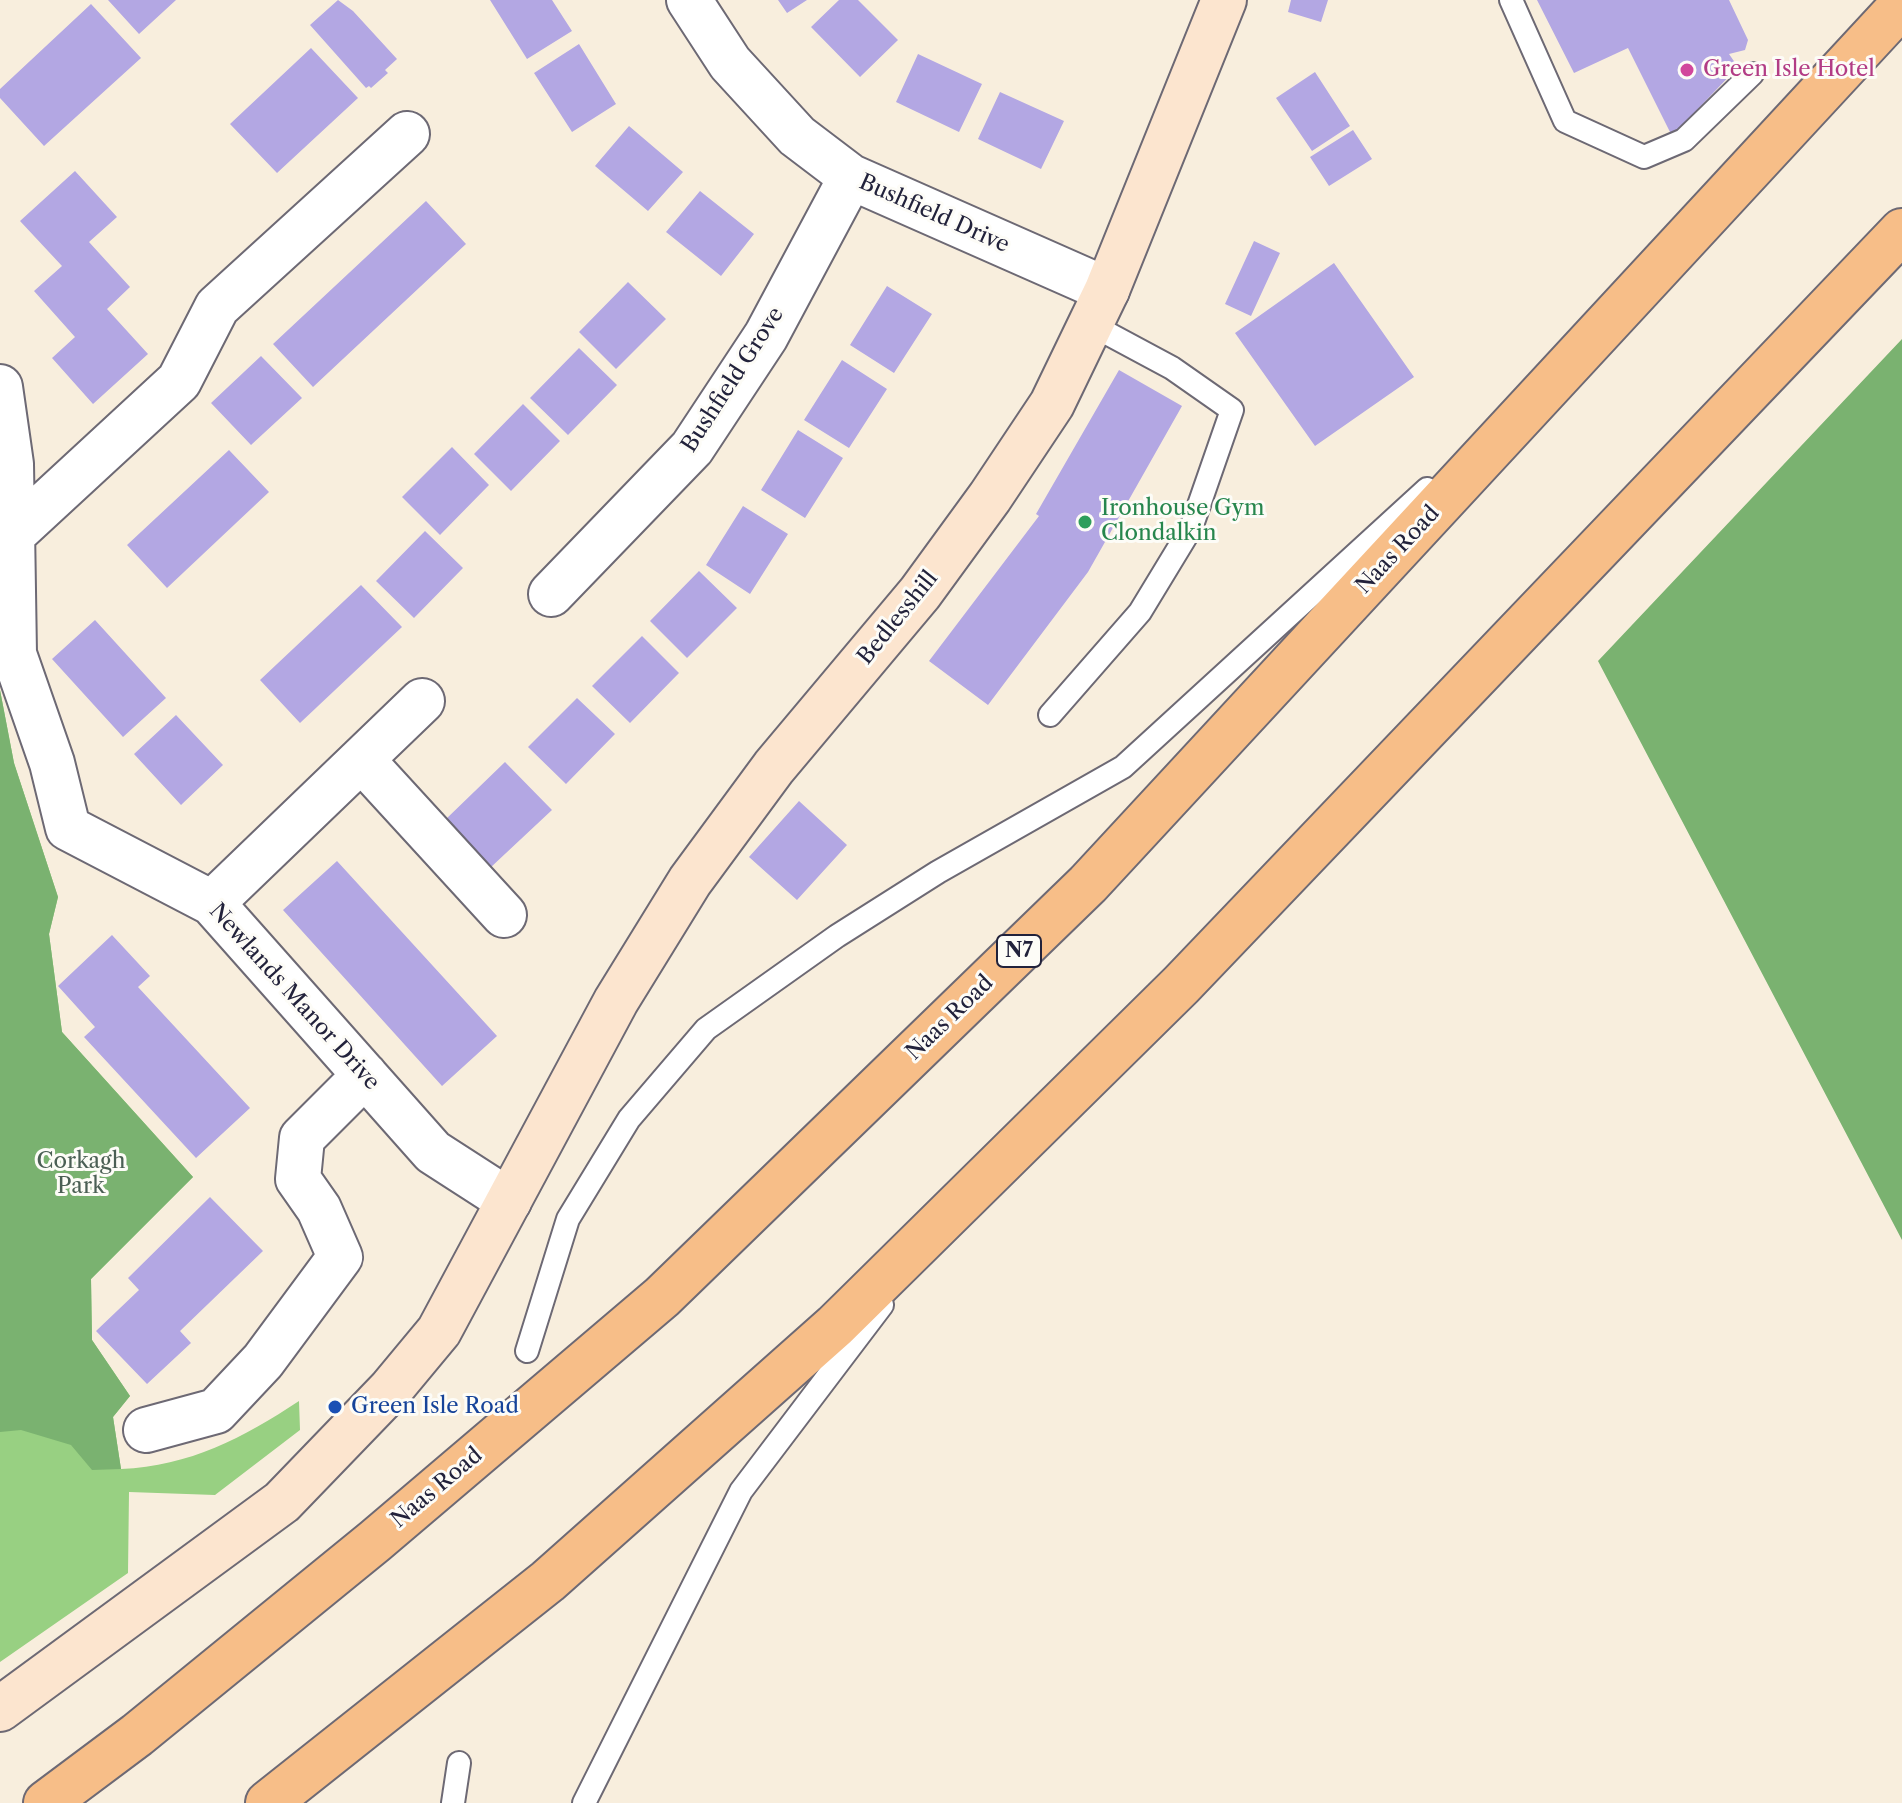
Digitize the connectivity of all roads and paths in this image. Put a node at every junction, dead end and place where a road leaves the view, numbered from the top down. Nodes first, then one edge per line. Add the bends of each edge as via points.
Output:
1 (689, 0) edge
2 (1224, 0) edge
3 (1511, 0) edge
4 (1880, 0) edge
5 (1902, 5) edge
6 (1752, 74) dead end
7 (407, 134) dead end
8 (851, 177) junction
9 (1902, 231) edge
10 (1098, 307) junction
11 (0, 387) edge
12 (11, 536) junction
13 (551, 594) dead end
14 (422, 701) dead end
15 (1050, 715) dead end
16 (362, 760) junction
17 (212, 903) junction
18 (504, 915) dead end
19 (365, 1075) junction
20 (509, 1201) junction
21 (950, 1215) junction
22 (527, 1351) dead end
23 (146, 1430) dead end
24 (0, 1709) edge
25 (459, 1763) dead end
26 (46, 1803) edge
27 (268, 1803) edge
28 (453, 1803) edge
29 (584, 1803) edge

1 - 8 street, Bushfield Drive via 730,63 797,136
2 - 10 street, Bedlesshill
3 - 6 lane via 1565,121 1644,157 1684,140
4 - 22 lane via 1451,467 1123,767 912,888 706,1029 629,1119 568,1219
5 - 26 highway, Naas Road / N7 via 1088,884 684,1275 363,1550
7 - 12 street via 217,307 179,381
8 - 10 street, Bushfield Drive
8 - 13 street, Bushfield Grove via 766,336 692,448
9 - 21 highway via 1181,985
10 - 15 lane via 1232,410 1191,528 1140,612
10 - 20 street, Bedlesshill via 1052,404 990,497 690,881 616,1001
11 - 12 street, Newlands Manor Drive via 11,464
12 - 17 street, Newlands Manor Drive via 14,654 68,828
14 - 16 street
16 - 17 street
16 - 18 street
17 - 19 street, Newlands Manor Drive
19 - 20 street, Newlands Manor Drive via 433,1152
19 - 23 street via 302,1138 298,1179 319,1209 340,1257 263,1361 216,1411
20 - 24 street via 439,1331 282,1502
21 - 27 highway via 835,1326 548,1581
21 - 29 lane via 741,1491
25 - 28 lane

